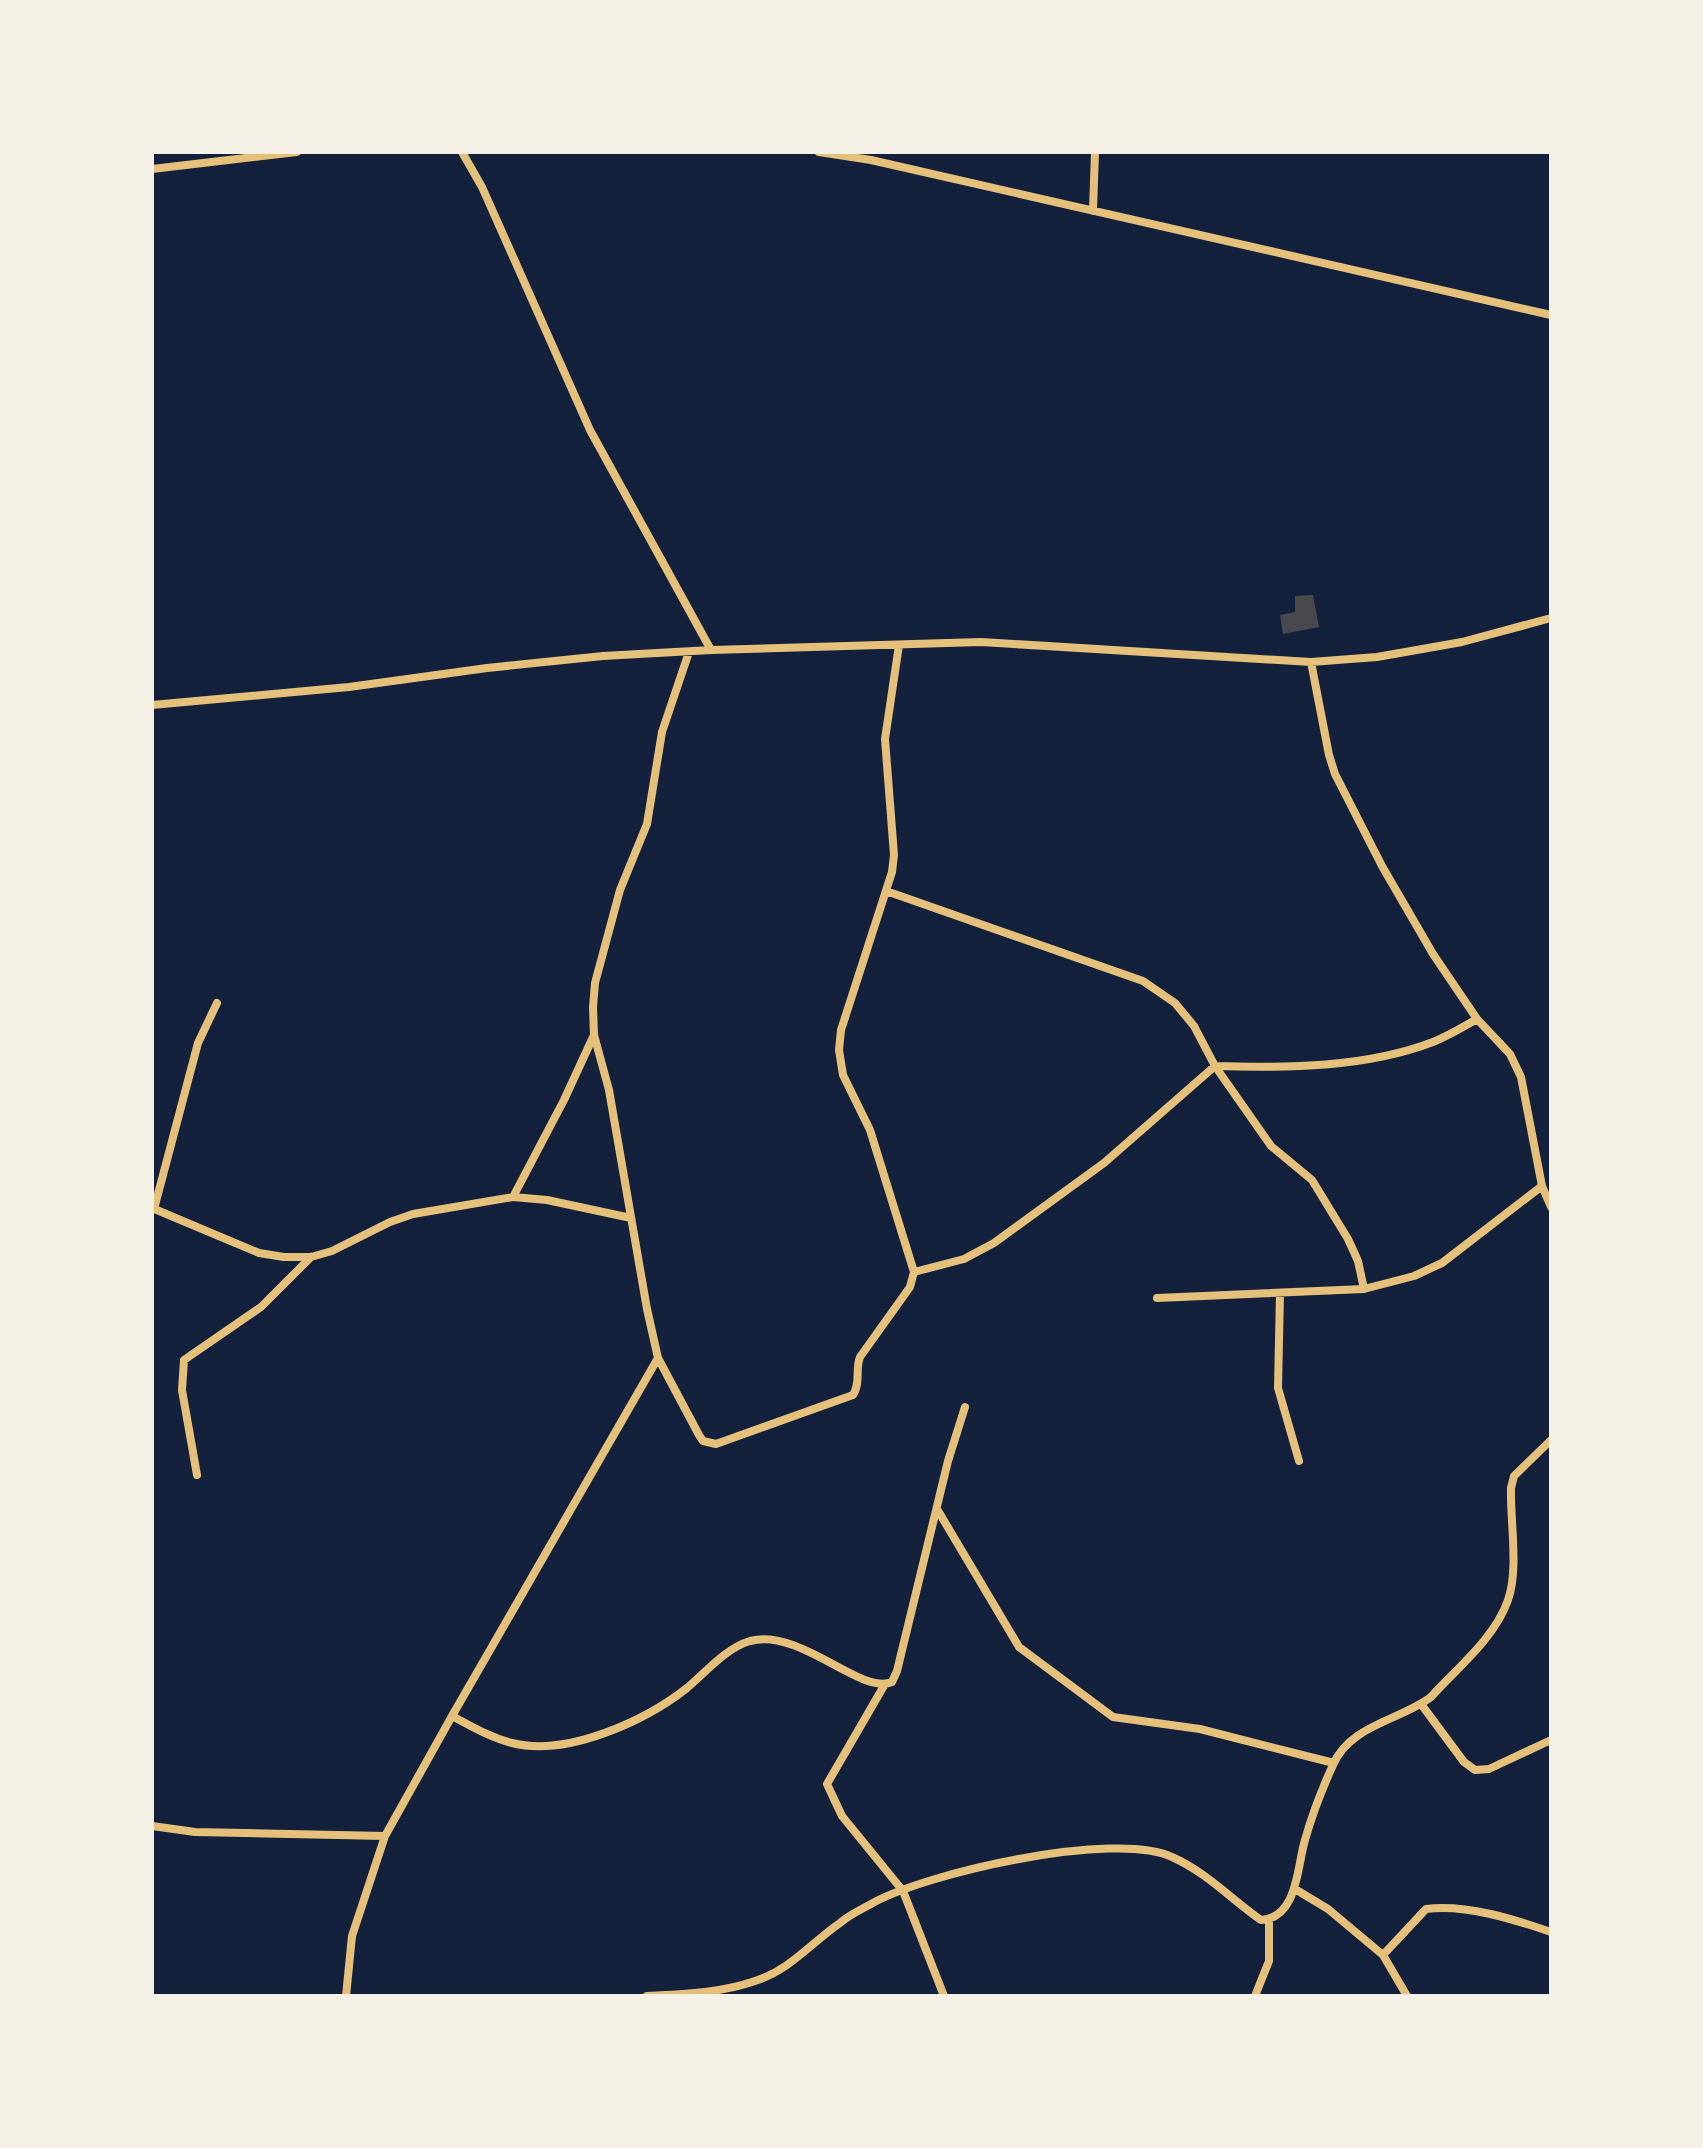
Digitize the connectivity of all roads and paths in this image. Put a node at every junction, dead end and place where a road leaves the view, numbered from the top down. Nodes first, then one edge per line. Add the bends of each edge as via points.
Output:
1 (297, 152) edge
2 (462, 152) edge
3 (819, 152) edge
4 (1095, 152) edge
5 (152, 169) edge
6 (1093, 211) junction
7 (1551, 315) edge
8 (1551, 618) edge
9 (899, 645) junction
10 (711, 650) junction
11 (689, 652) junction
12 (1311, 662) junction
13 (152, 705) edge
14 (886, 891) junction
15 (217, 1003) dead end
16 (1477, 1019) junction
17 (594, 1035) junction
18 (1215, 1066) junction
19 (1542, 1186) junction
20 (513, 1197) junction
21 (1551, 1207) edge
22 (153, 1208) edge
23 (631, 1218) junction
24 (311, 1257) junction
25 (914, 1272) junction
26 (1364, 1289) junction
27 (1280, 1293) junction
28 (1157, 1298) dead end
29 (658, 1358) junction
30 (965, 1407) dead end
31 (1551, 1440) edge
32 (1299, 1461) dead end
33 (197, 1475) dead end
34 (936, 1509) junction
35 (885, 1684) junction
36 (1421, 1704) junction
37 (452, 1716) junction
38 (1551, 1740) edge
39 (1334, 1763) junction
40 (152, 1826) edge
41 (385, 1836) junction
42 (1295, 1889) junction
43 (903, 1891) junction
44 (1269, 1919) junction
45 (1551, 1932) edge
46 (1383, 1955) junction
47 (346, 1996) edge
48 (647, 1996) edge
49 (944, 1996) edge
50 (1255, 1996) edge
51 (1407, 1996) edge

1 - 5 street
2 - 10 street via 590,430
3 - 6 street
4 - 6 street
6 - 7 street
8 - 12 street via 1433,647
9 - 10 street
9 - 12 street via 981,642
9 - 14 street via 885,739 894,839
10 - 11 street
11 - 13 street via 603,656
11 - 17 street via 655,760 647,824 620,890 595,983
12 - 16 street via 1335,774 1389,879
14 - 18 street via 1143,981 1175,1003
14 - 25 street via 839,1050 843,1075 870,1130
15 - 22 street via 198,1043
16 - 18 street via 1388,1056 1273,1067
16 - 19 street via 1510,1054 1521,1077
17 - 20 street
17 - 23 street
18 - 25 street via 1104,1163 994,1243 964,1259
18 - 26 street via 1271,1146 1312,1180 1348,1239
19 - 21 street
19 - 26 street via 1442,1263
20 - 23 street
20 - 24 street via 413,1214
22 - 24 street via 259,1253
23 - 29 street
24 - 33 street via 261,1307 184,1360 182,1390
25 - 29 street via 910,1287 860,1357 853,1395 716,1444 703,1441
26 - 27 street
27 - 28 street
27 - 32 street via 1278,1388
29 - 37 street
30 - 34 street
31 - 36 street via 1514,1476 1512,1576 1496,1625
34 - 35 street via 897,1671
34 - 39 street via 1019,1647 1113,1717 1200,1729
35 - 37 street via 782,1639 751,1641 643,1716 588,1739 515,1744
35 - 43 street via 827,1784 842,1816
36 - 38 street via 1475,1770 1489,1769
36 - 39 street via 1356,1736
37 - 41 street
39 - 42 street via 1305,1839
40 - 41 street via 195,1832
41 - 47 street via 352,1936
42 - 44 street
42 - 46 street
43 - 44 street via 952,1874 1067,1850 1130,1847 1170,1855 1261,1920
43 - 48 street via 840,1922 803,1955 755,1982
43 - 49 street
44 - 50 street via 1269,1961
45 - 46 street via 1473,1912 1426,1909
46 - 51 street

